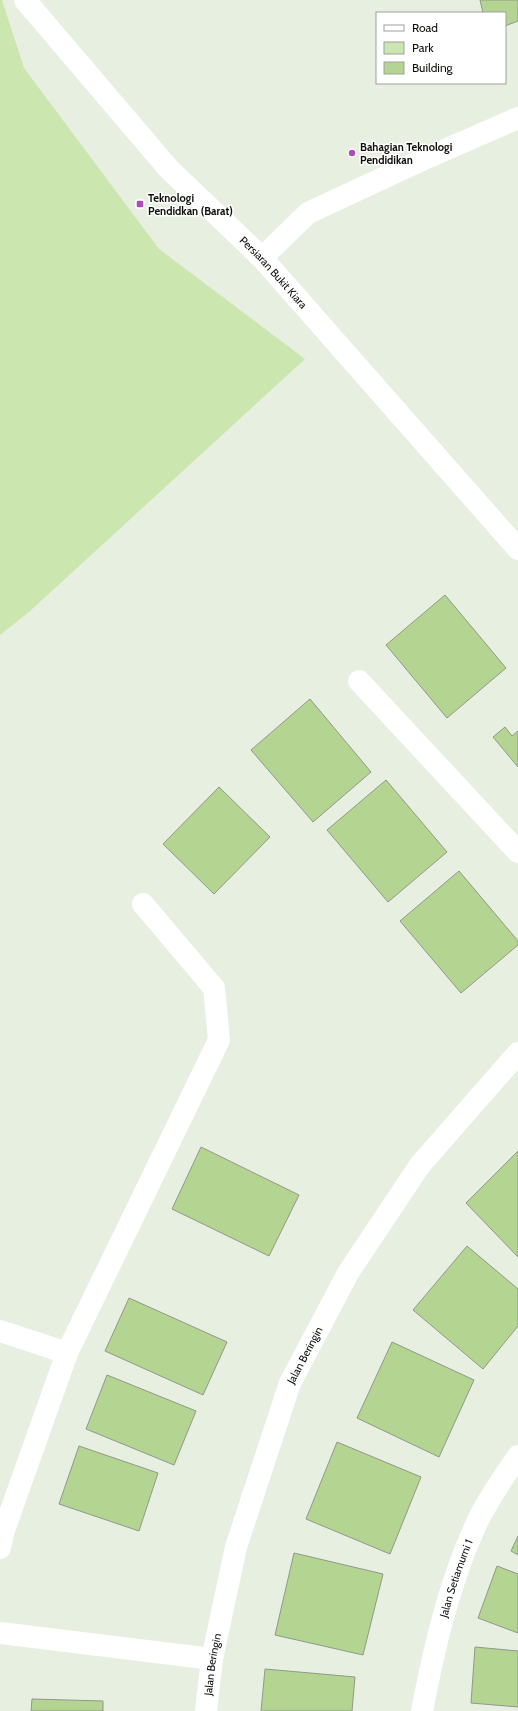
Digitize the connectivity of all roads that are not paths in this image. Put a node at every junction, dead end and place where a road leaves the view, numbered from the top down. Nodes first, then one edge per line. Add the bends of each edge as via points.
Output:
1 (25, 0) edge
2 (518, 118) edge
3 (262, 258) junction
4 (518, 549) edge
5 (359, 681) dead end
6 (518, 852) edge
7 (143, 904) dead end
8 (518, 1053) edge
9 (0, 1331) edge
10 (67, 1353) junction
11 (518, 1456) edge
12 (0, 1548) edge
13 (0, 1633) edge
14 (212, 1659) junction
15 (206, 1711) edge
16 (422, 1711) edge

1 - 3 street, Persiaran Bukit Kiara via 168,168
2 - 3 street via 308,213
3 - 4 street, Persiaran Bukit Kiara
5 - 6 street
7 - 10 street via 214,988 219,1040
8 - 14 street, Jalan Beringin via 420,1165 348,1273 290,1383 236,1547
9 - 10 street
10 - 12 street via 3,1533
11 - 16 street, Jalan Setiamurni 1 via 505,1474 472,1535 454,1582 434,1647
13 - 14 street
14 - 15 street, Jalan Beringin

